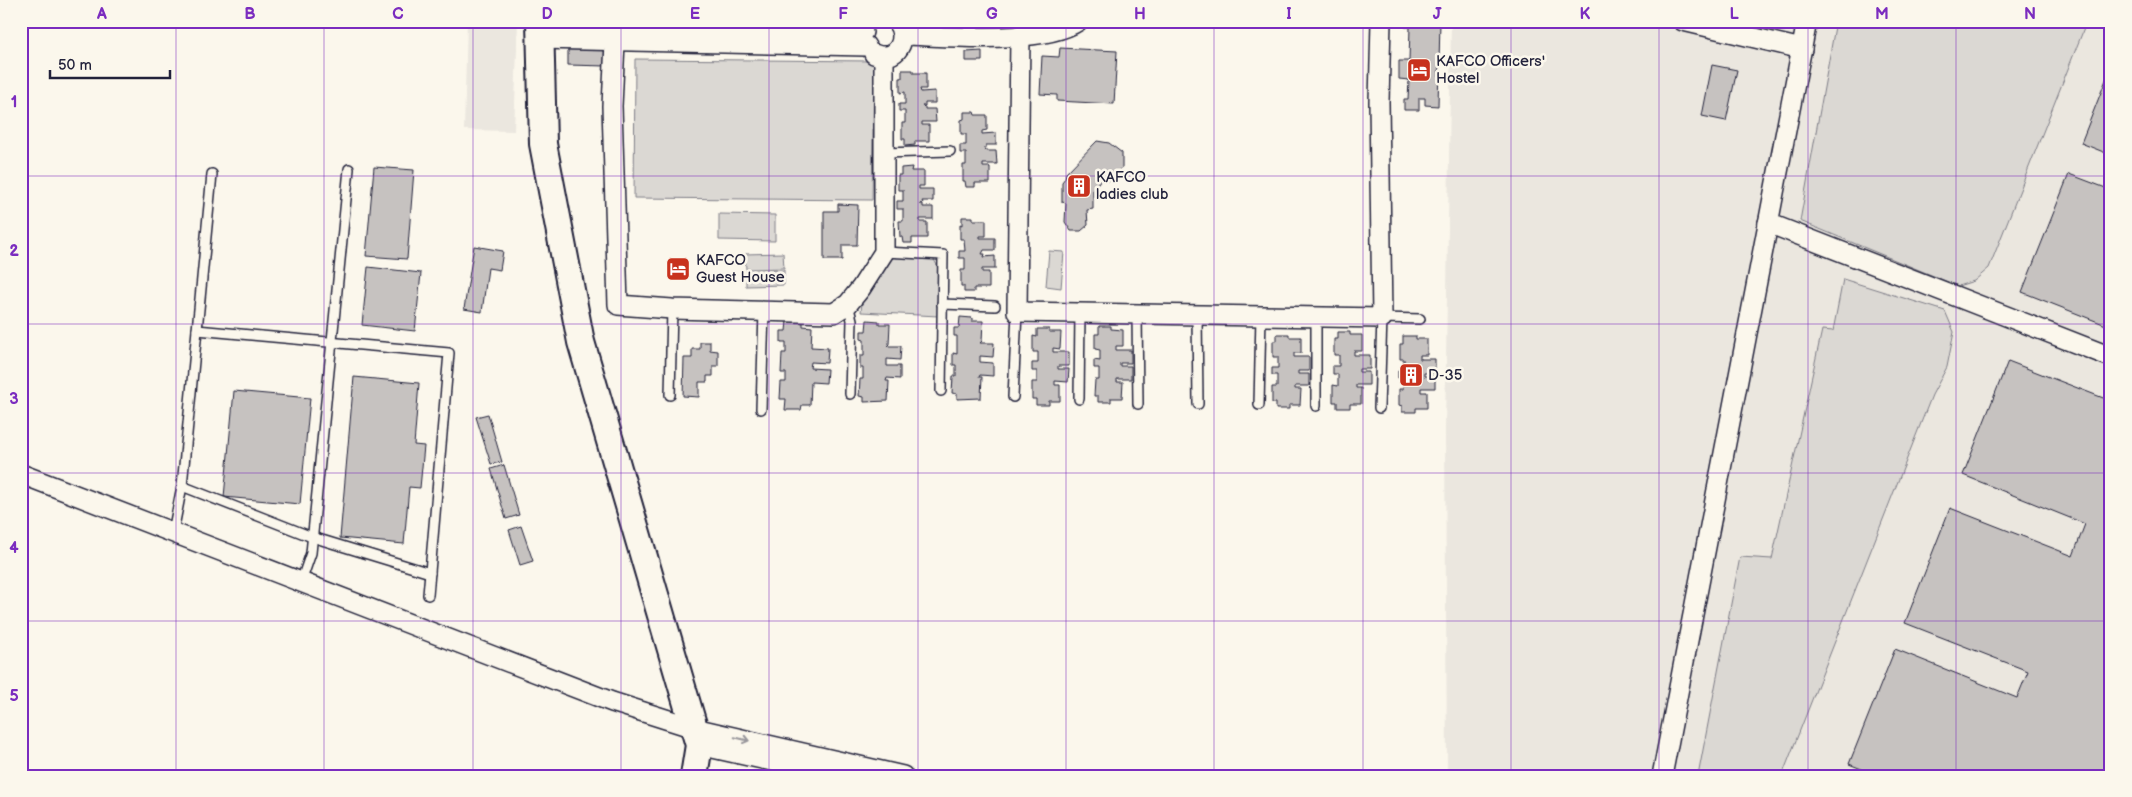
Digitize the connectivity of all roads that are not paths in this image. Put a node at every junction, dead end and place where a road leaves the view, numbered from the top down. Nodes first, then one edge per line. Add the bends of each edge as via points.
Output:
1 (1381, 21) edge
2 (1683, 21) edge
3 (1807, 21) edge
4 (1078, 22) edge
5 (539, 28) edge
6 (899, 28) edge
7 (615, 29) edge
8 (866, 33) edge
9 (1020, 35) junction
10 (1802, 49) junction
11 (884, 56) junction
12 (950, 151) dead end
13 (884, 153) junction
14 (349, 169) dead end
15 (212, 174) dead end
16 (1768, 223) junction
17 (884, 252) junction
18 (848, 304) junction
19 (942, 304) junction
20 (995, 306) dead end
21 (672, 309) junction
22 (764, 312) junction
23 (1017, 312) junction
24 (1080, 313) junction
25 (1137, 314) junction
26 (1197, 314) junction
27 (1260, 316) junction
28 (1316, 316) junction
29 (1382, 318) junction
30 (1420, 319) dead end
31 (197, 330) junction
32 (332, 342) junction
33 (2111, 357) edge
34 (941, 391) dead end
35 (850, 394) dead end
36 (670, 395) dead end
37 (1014, 397) dead end
38 (1078, 399) dead end
39 (1138, 404) dead end
40 (1198, 404) dead end
41 (1259, 405) dead end
42 (1316, 406) dead end
43 (1379, 408) dead end
44 (761, 409) dead end
45 (21, 474) edge
46 (182, 486) junction
47 (173, 532) junction
48 (312, 537) junction
49 (430, 573) junction
50 (301, 582) junction
51 (428, 595) dead end
52 (697, 736) junction
53 (694, 776) edge
54 (839, 776) edge
55 (903, 776) edge
56 (1662, 776) edge

1 - 29 street
2 - 10 street
3 - 10 street
4 - 9 street via 1056,31
5 - 7 street
5 - 52 main road via 543,144 581,342
6 - 9 street
6 - 11 street via 900,47
7 - 8 street
7 - 21 street via 613,145 618,306
8 - 11 street via 870,52
9 - 23 street
10 - 16 street
11 - 13 street
12 - 13 lane
13 - 17 street
14 - 32 lane
15 - 31 lane
16 - 33 street
16 - 56 street
17 - 18 street
17 - 19 lane via 943,255
18 - 22 street via 834,313
18 - 35 lane via 852,320
19 - 20 lane
19 - 34 lane
21 - 22 street
21 - 36 lane
22 - 44 lane
23 - 24 street
23 - 37 lane
24 - 25 street
24 - 38 lane
25 - 26 street
25 - 39 lane
26 - 27 street
26 - 40 lane
27 - 28 street
27 - 41 lane
28 - 29 street
28 - 42 lane
29 - 30 lane
29 - 43 lane
31 - 32 lane
31 - 46 lane
32 - 48 lane
32 - 49 lane via 449,353
45 - 47 street
46 - 47 lane
46 - 48 lane
47 - 50 street
48 - 49 lane
48 - 50 lane via 311,553
49 - 51 lane
50 - 52 street
52 - 53 main road
52 - 54 street
52 -> 55 street

